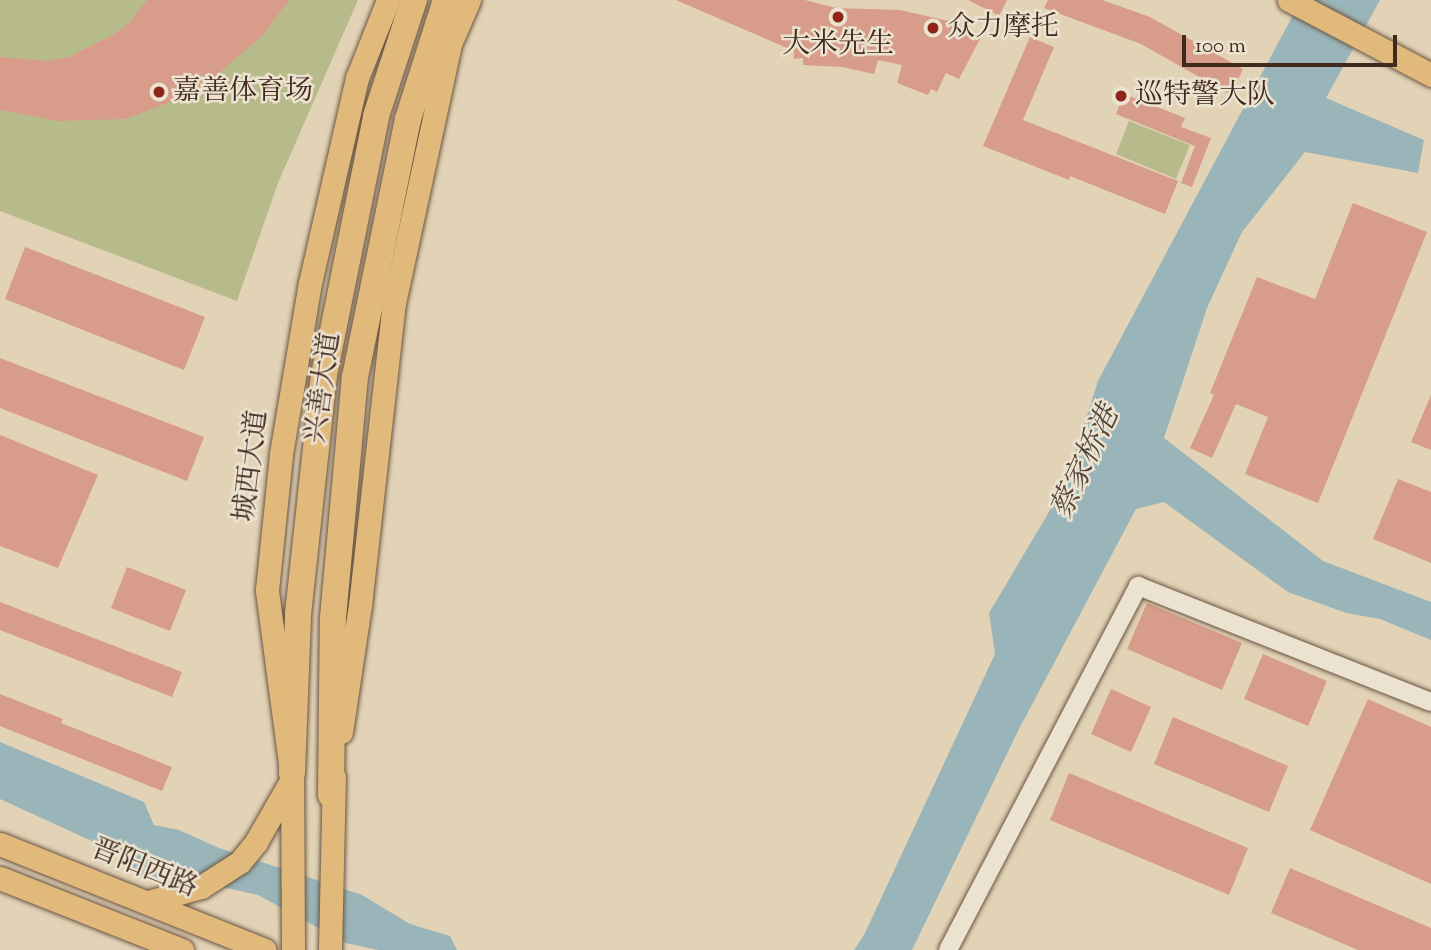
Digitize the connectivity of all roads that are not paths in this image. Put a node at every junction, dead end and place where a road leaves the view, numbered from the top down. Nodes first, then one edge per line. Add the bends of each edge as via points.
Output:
1 (388, 0) edge
2 (414, 0) edge
3 (446, 0) edge
4 (469, 0) edge
5 (1289, 0) edge
6 (1431, 75) edge
7 (1431, 702) edge
8 (292, 776) junction
9 (331, 795) junction
10 (0, 845) edge
11 (0, 878) edge
12 (148, 902) junction
13 (147, 934) junction
14 (330, 946) edge
15 (171, 950) edge
16 (182, 950) edge
17 (265, 950) edge
18 (293, 950) edge
19 (948, 950) edge

1 - 8 main road, 城西大道 via 357,78 310,283 281,454 267,590
2 - 8 highway, 兴善大道 via 376,116 324,375 298,614
3 - 9 highway, 兴善大道 via 408,119 355,377 332,618
4 - 9 main road via 450,44 394,303 360,605
5 - 6 main road
7 - 19 lane via 1138,586
8 - 12 main road via 240,862 201,887
8 - 18 main road, 城西大道
9 - 14 main road
10 - 12 main road, 晋阳西路
11 - 13 main road
12 - 17 main road, 晋阳西路
13 - 15 main road
13 - 16 main road

